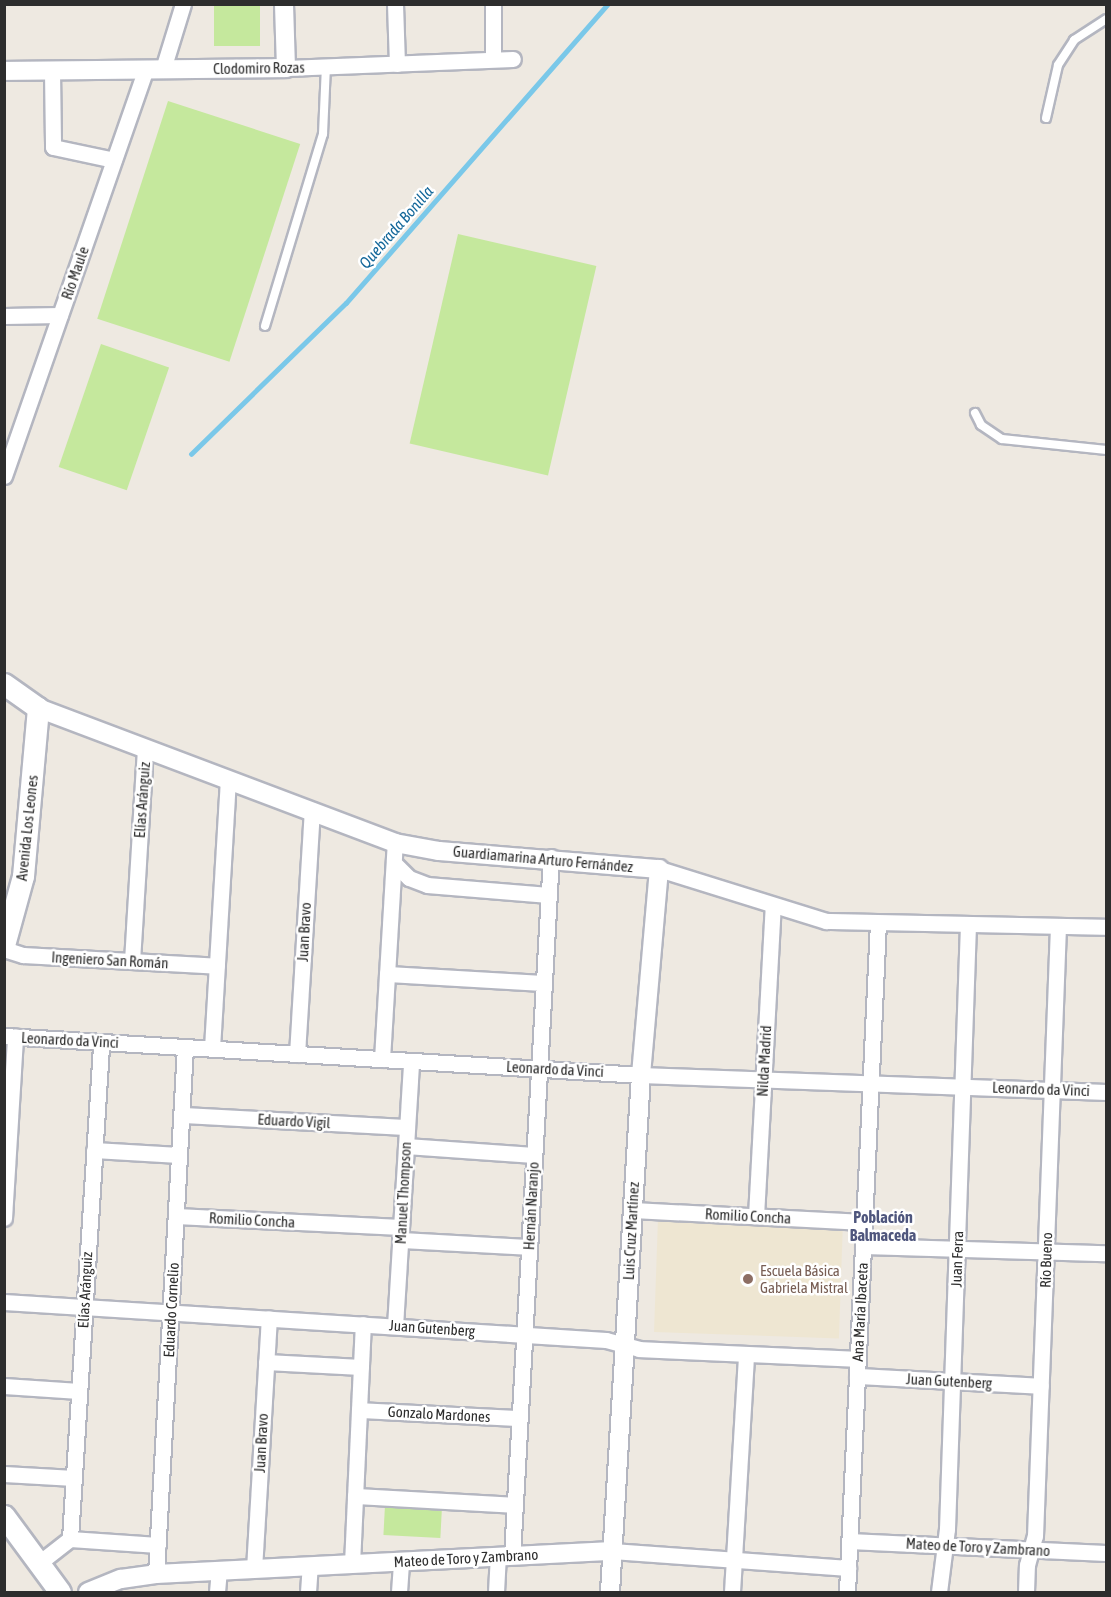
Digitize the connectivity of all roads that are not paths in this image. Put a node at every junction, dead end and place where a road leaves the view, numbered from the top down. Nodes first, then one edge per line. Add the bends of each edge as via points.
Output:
1 (183, 4) edge
2 (284, 4) edge
3 (395, 4) edge
4 (493, 4) edge
5 (1107, 19) edge
6 (494, 59) junction
7 (513, 59) dead end
8 (397, 64) junction
9 (326, 66) junction
10 (286, 68) junction
11 (154, 69) junction
12 (4, 71) edge
13 (52, 71) junction
14 (1046, 118) dead end
15 (114, 160) junction
16 (60, 315) junction
17 (4, 316) edge
18 (265, 326) dead end
19 (975, 413) dead end
20 (1107, 450) edge
21 (4, 476) edge
22 (4, 684) edge
23 (38, 708) junction
24 (145, 748) junction
25 (228, 780) junction
26 (312, 810) junction
27 (395, 843) junction
28 (551, 857) junction
29 (394, 863) junction
30 (659, 869) junction
31 (549, 895) junction
32 (773, 906) junction
33 (878, 923) junction
34 (968, 925) junction
35 (1058, 927) junction
36 (1107, 927) edge
37 (4, 947) edge
38 (132, 961) junction
39 (217, 966) junction
40 (387, 974) junction
41 (544, 983) junction
42 (10, 1036) edge
43 (101, 1042) junction
44 (185, 1047) junction
45 (212, 1048) junction
46 (297, 1054) junction
47 (382, 1059) junction
48 (411, 1061) junction
49 (539, 1068) junction
50 (641, 1075) junction
51 (763, 1079) junction
52 (870, 1083) junction
53 (963, 1086) junction
54 (1052, 1090) junction
55 (1107, 1092) edge
56 (182, 1115) junction
57 (407, 1127) junction
58 (7, 1145) edge
59 (406, 1146) junction
60 (94, 1150) junction
61 (180, 1155) junction
62 (534, 1155) junction
63 (633, 1210) junction
64 (176, 1216) junction
65 (756, 1216) junction
66 (4, 1218) edge
67 (864, 1222) junction
68 (400, 1234) junction
69 (863, 1246) junction
70 (529, 1247) junction
71 (957, 1249) junction
72 (1046, 1251) junction
73 (1107, 1253) edge
74 (4, 1302) edge
75 (84, 1307) junction
76 (171, 1312) junction
77 (269, 1318) junction
78 (363, 1324) junction
79 (395, 1326) junction
80 (524, 1334) junction
81 (625, 1345) junction
82 (746, 1354) junction
83 (858, 1359) junction
84 (266, 1362) junction
85 (361, 1367) junction
86 (857, 1376) junction
87 (952, 1381) junction
88 (4, 1386) edge
89 (1041, 1386) junction
90 (80, 1391) junction
91 (359, 1410) junction
92 (519, 1418) junction
93 (4, 1474) edge
94 (74, 1478) junction
95 (355, 1496) junction
96 (514, 1505) junction
97 (4, 1516) edge
98 (70, 1539) junction
99 (849, 1541) junction
100 (158, 1545) junction
101 (944, 1546) junction
102 (1031, 1550) junction
103 (612, 1551) junction
104 (1107, 1553) edge
105 (505, 1556) junction
106 (734, 1560) junction
107 (401, 1561) junction
108 (39, 1563) junction
109 (352, 1564) junction
110 (310, 1566) junction
111 (848, 1568) junction
112 (254, 1569) junction
113 (219, 1570) junction
114 (156, 1574) junction
115 (60, 1593) edge
116 (87, 1593) edge
117 (217, 1593) edge
118 (308, 1593) edge
119 (399, 1593) edge
120 (496, 1593) edge
121 (610, 1593) edge
122 (732, 1593) edge
123 (847, 1593) edge
124 (939, 1593) edge
125 (1026, 1593) edge

1 - 11 street, Río Maule
2 - 10 street
3 - 8 street
4 - 6 street
5 - 14 lane via 1074,40 1058,65
6 - 7 street, Clodomiro Rozas
6 - 8 street, Clodomiro Rozas
8 - 9 street, Clodomiro Rozas
9 - 10 street, Clodomiro Rozas
9 - 18 lane via 323,134
10 - 11 street, Clodomiro Rozas
11 - 13 street, Clodomiro Rozas
11 - 15 street, Río Maule
12 - 13 street, Clodomiro Rozas
13 - 15 street via 53,147
15 - 16 street, Río Maule
16 - 17 street
16 - 21 street, Río Maule
19 - 20 lane via 981,425 1002,439
22 - 23 main road, Guardiamarina Arturo Fernández
23 - 24 street, Guardiamarina Arturo Fernández
23 - 37 main road, Avenida Los Leones via 23,876
24 - 25 street, Guardiamarina Arturo Fernández
24 - 38 street, Elías Aránguiz
25 - 26 street, Guardiamarina Arturo Fernández
25 - 39 street
26 - 27 street, Guardiamarina Arturo Fernández
26 - 46 street, Juan Bravo
27 - 28 street, Guardiamarina Arturo Fernández via 439,851
27 - 29 street
28 - 30 street, Guardiamarina Arturo Fernández
28 - 31 street, Hernán Naranjo
29 - 31 street via 409,878 428,885
29 - 40 street
30 - 32 street, Guardiamarina Arturo Fernández
30 - 50 street, Luis Cruz Martínez
31 - 41 street, Hernán Naranjo
32 - 33 street, Guardiamarina Arturo Fernández via 826,921
32 - 51 street, Nilda Madrid
33 - 34 street, Guardiamarina Arturo Fernández
33 - 52 street, Ana María Ibaceta
34 - 35 street, Guardiamarina Arturo Fernández
34 - 53 street, Juan Ferra
35 - 36 street, Guardiamarina Arturo Fernández
35 - 54 street, Río Bueno
37 - 38 street, Ingeniero San Román via 23,955
38 - 39 street, Ingeniero San Román
39 - 45 street
40 - 41 street
40 - 47 street
41 - 49 street, Hernán Naranjo
42 - 43 street, Leonardo da Vinci
42 - 58 street
43 - 44 street, Leonardo da Vinci
43 - 60 street, Elías Aránguiz
44 - 45 street, Leonardo da Vinci
44 - 56 street, Eduardo Cornelio
45 - 46 street, Leonardo da Vinci
46 - 47 street, Leonardo da Vinci
47 - 48 street, Leonardo da Vinci
48 - 49 street, Leonardo da Vinci
48 - 57 street, Manuel Thompson
49 - 50 street, Leonardo da Vinci
49 - 62 street, Hernán Naranjo
50 - 51 street, Leonardo da Vinci
50 - 63 street, Luis Cruz Martínez
51 - 52 street, Leonardo da Vinci
51 - 65 street, Nilda Madrid
52 - 53 street, Leonardo da Vinci
52 - 67 street, Ana María Ibaceta
53 - 54 street, Leonardo da Vinci
53 - 71 street, Juan Ferra
54 - 55 street, Leonardo da Vinci
54 - 72 street, Río Bueno
56 - 57 street, Eduardo Vigil
56 - 61 street, Eduardo Cornelio
57 - 59 street, Manuel Thompson
58 - 66 street
59 - 62 street
59 - 68 street, Manuel Thompson
60 - 61 street
60 - 75 street, Elías Aránguiz
61 - 64 street, Eduardo Cornelio
62 - 70 street, Hernán Naranjo
63 - 65 street, Romilio Concha
63 - 81 street, Luis Cruz Martínez
64 - 68 street, Romilio Concha
64 - 76 street, Eduardo Cornelio
65 - 67 street, Romilio Concha
67 - 69 street, Ana María Ibaceta
68 - 70 street, Romilio Concha
68 - 79 street, Manuel Thompson
69 - 71 street
69 - 83 street, Ana María Ibaceta
70 - 80 street, Hernán Naranjo
71 - 72 street
71 - 87 street, Juan Ferra
72 - 73 street
72 - 89 street, Río Bueno
74 - 75 street, Juan Gutenberg
75 - 76 street, Juan Gutenberg
75 - 90 street, Elías Aránguiz
76 - 77 street, Juan Gutenberg
76 - 100 street, Eduardo Cornelio
77 - 78 street, Juan Gutenberg
77 - 84 street, Juan Bravo
78 - 79 street, Juan Gutenberg
78 - 85 street
79 - 80 street, Juan Gutenberg
80 - 81 street, Juan Gutenberg
80 - 92 street, Hernán Naranjo
81 - 82 street, Juan Gutenberg
81 - 103 street, Luis Cruz Martínez
82 - 83 street, Juan Gutenberg
82 - 106 street
83 - 86 street, Ana María Ibaceta
84 - 85 street
84 - 112 street, Juan Bravo
85 - 91 street
86 - 87 street, Juan Gutenberg
86 - 99 street, Ana María Ibaceta
87 - 89 street, Juan Gutenberg
87 - 101 street, Juan Ferra
88 - 90 street
89 - 102 street, Río Bueno
90 - 94 street, Elías Aránguiz
91 - 92 street, Gonzalo Mardones
91 - 95 street
92 - 96 street, Hernán Naranjo
93 - 94 street
94 - 98 street, Elías Aránguiz
95 - 96 street
95 - 109 street
96 - 105 street, Hernán Naranjo
97 - 108 main road
98 - 100 street
98 - 108 street
99 - 101 street, Mateo de Toro y Zambrano
99 - 111 street, Ana María Ibaceta
100 - 114 street, Eduardo Cornelio
101 - 102 street, Mateo de Toro y Zambrano
101 - 124 street, Juan Ferra
102 - 104 street, Mateo de Toro y Zambrano
102 - 125 street, Río Bueno
103 - 105 street, Mateo de Toro y Zambrano
103 - 106 street, Mateo de Toro y Zambrano
103 - 121 street, Luis Cruz Martínez
105 - 107 street, Mateo de Toro y Zambrano
105 - 120 street, Hernán Naranjo
106 - 111 street, Mateo de Toro y Zambrano
106 - 122 street
107 - 109 street, Mateo de Toro y Zambrano
107 - 119 street
108 - 115 main road
109 - 110 street, Mateo de Toro y Zambrano
110 - 112 street, Mateo de Toro y Zambrano
110 - 118 street
111 - 123 street, Ana María Ibaceta
112 - 113 street, Mateo de Toro y Zambrano
113 - 114 street, Mateo de Toro y Zambrano
113 - 117 street
114 - 116 street, Mateo de Toro y Zambrano via 121,1579

